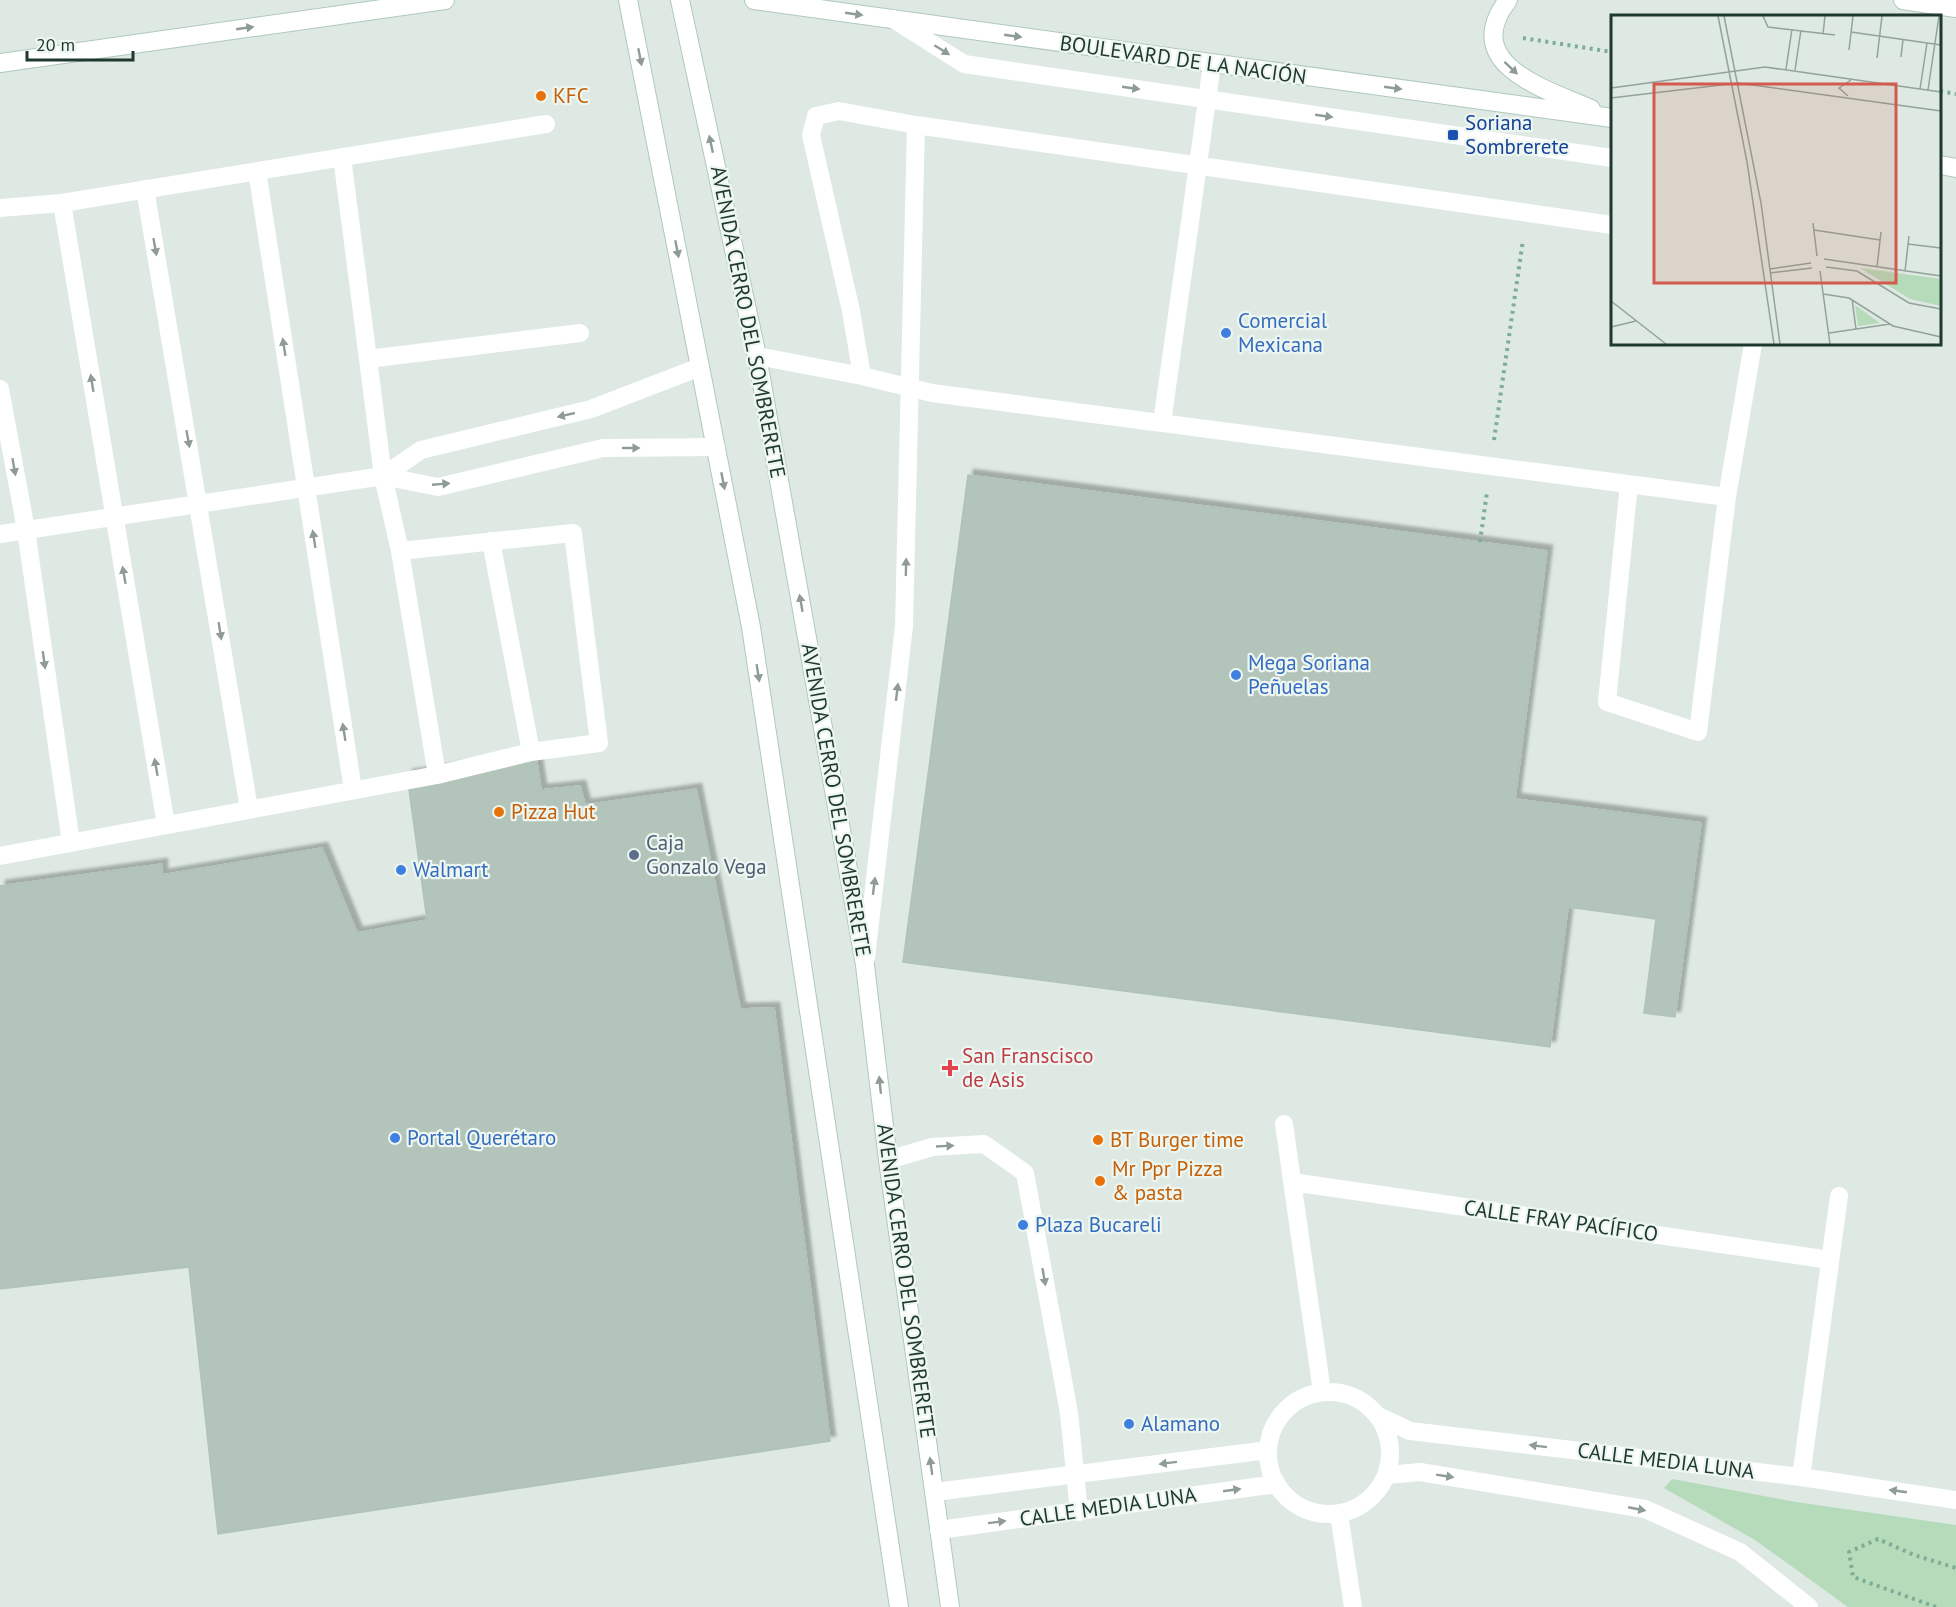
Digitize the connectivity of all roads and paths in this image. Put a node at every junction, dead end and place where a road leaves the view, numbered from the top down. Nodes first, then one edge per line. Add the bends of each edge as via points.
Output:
1 (445, 0) edge
2 (628, 0) edge
3 (680, 0) edge
4 (754, 0) edge
5 (1508, 0) edge
6 (1903, 0) edge
7 (1956, 8) edge
8 (893, 19) junction
9 (1492, 33) junction
10 (1611, 52) edge
11 (0, 63) edge
12 (1212, 64) junction
13 (1941, 91) edge
14 (1956, 94) edge
15 (1206, 99) junction
16 (1611, 117) edge
17 (546, 124) dead end
18 (916, 125) junction
19 (342, 157) junction
20 (1611, 158) edge
21 (1196, 165) junction
22 (1941, 165) edge
23 (1956, 168) edge
24 (257, 171) junction
25 (145, 189) junction
26 (62, 203) junction
27 (0, 208) edge
28 (1527, 213) junction
29 (1611, 225) edge
30 (580, 333) dead end
31 (1753, 345) edge
32 (757, 356) junction
33 (368, 359) junction
34 (700, 367) junction
35 (862, 376) junction
36 (0, 389) edge
37 (910, 389) junction
38 (1162, 423) junction
39 (716, 447) junction
40 (1491, 466) junction
41 (383, 476) junction
42 (1629, 484) junction
43 (306, 488) junction
44 (1727, 497) junction
45 (199, 504) junction
46 (114, 517) junction
47 (26, 530) junction
48 (0, 534) edge
49 (491, 541) junction
50 (1480, 542) dead end
51 (400, 550) junction
52 (531, 752) junction
53 (437, 776) junction
54 (353, 790) junction
55 (249, 809) junction
56 (166, 825) junction
57 (71, 843) junction
58 (0, 856) edge
59 (865, 965) junction
60 (1284, 1124) dead end
61 (888, 1161) junction
62 (1292, 1182) junction
63 (1839, 1197) dead end
64 (1830, 1260) junction
65 (1322, 1392) junction
66 (1378, 1416) junction
67 (1268, 1450) junction
68 (1074, 1475) junction
69 (1387, 1475) junction
70 (1801, 1477) junction
71 (1277, 1484) junction
72 (935, 1492) junction
73 (1956, 1500) edge
74 (1079, 1512) junction
75 (1339, 1514) junction
76 (939, 1530) junction
77 (1956, 1568) edge
78 (899, 1607) edge
79 (950, 1607) edge
80 (1353, 1607) edge
81 (1809, 1607) edge
82 (1936, 1607) edge

11 -> 1 main road
2 -> 34 main road
32 -> 3 main road, AVENIDA CERRO DEL SOMBRERETE
4 -> 8 main road, BOULEVARD DE LA NACIÓN
5 - 9 main road
6 - 7 main road
8 -> 12 main road, BOULEVARD DE LA NACIÓN
8 -> 15 main road via 964,64
9 - 10 path
9 -> 16 main road via 1495,51 1513,72
12 - 15 main road
12 -> 16 main road, BOULEVARD DE LA NACIÓN
13 - 14 path
15 -> 20 main road
15 - 21 main road
17 - 19 main road
18 - 21 main road
18 - 35 main road via 839,111 816,116 811,135
18 - 37 main road
19 - 24 main road
19 - 33 main road
21 - 28 main road
21 - 38 main road
22 - 23 main road
24 - 25 main road
43 -> 24 main road
25 - 26 main road
25 -> 45 main road
26 - 27 main road
46 -> 26 main road
28 - 29 main road
28 - 40 path
30 - 33 main road
31 - 44 main road
32 - 35 main road
59 -> 32 main road, AVENIDA CERRO DEL SOMBRERETE
33 - 41 main road
34 - 39 main road
34 -> 41 main road via 591,409 421,450
35 - 37 main road
36 -> 47 main road
37 - 38 main road
59 -> 37 main road via 904,626
38 - 40 main road
41 -> 39 main road via 438,487 603,448
39 -> 78 main road via 751,627
40 - 42 main road
40 - 50 path
41 - 43 main road
41 - 51 main road
42 - 44 main road
42 - 44 main road via 1607,702 1698,732
43 - 45 main road
54 -> 43 main road
45 - 46 main road
45 -> 55 main road
46 - 47 main road
56 -> 46 main road
47 - 48 main road
47 -> 57 main road
49 - 51 main road
49 - 52 main road
49 - 52 main road via 573,533 598,743
51 - 53 main road
52 - 53 main road
53 - 54 main road
54 - 55 main road
55 - 56 main road
56 - 57 main road
57 - 58 main road
61 -> 59 main road, AVENIDA CERRO DEL SOMBRERETE
60 - 62 main road
61 -> 68 main road via 932,1147 984,1144 1025,1173 1069,1413
72 -> 61 main road, AVENIDA CERRO DEL SOMBRERETE
62 - 64 main road, CALLE FRAY PACÍFICO
62 - 65 main road
63 - 64 main road
64 - 70 main road
65 - 66 main road via 1343,1393 1363,1401
65 - 67 main road via 1301,1398 1284,1411 1273,1429
66 - 69 main road via 1388,1435 1391,1456
70 -> 66 main road, CALLE MEDIA LUNA via 1410,1431
67 -> 68 main road, CALLE MEDIA LUNA
67 - 71 main road
68 - 72 main road, CALLE MEDIA LUNA
68 - 74 main road
69 - 75 main road via 1376,1494
69 -> 81 main road via 1420,1472 1645,1509 1740,1552
73 -> 70 main road, CALLE MEDIA LUNA
74 -> 71 main road, CALLE MEDIA LUNA
71 - 75 main road via 1291,1501 1309,1511
72 - 76 main road, AVENIDA CERRO DEL SOMBRERETE
76 -> 74 main road, CALLE MEDIA LUNA
75 - 80 main road
76 - 79 main road, AVENIDA CERRO DEL SOMBRERETE
77 - 82 path via 1878,1539 1849,1552 1853,1577

